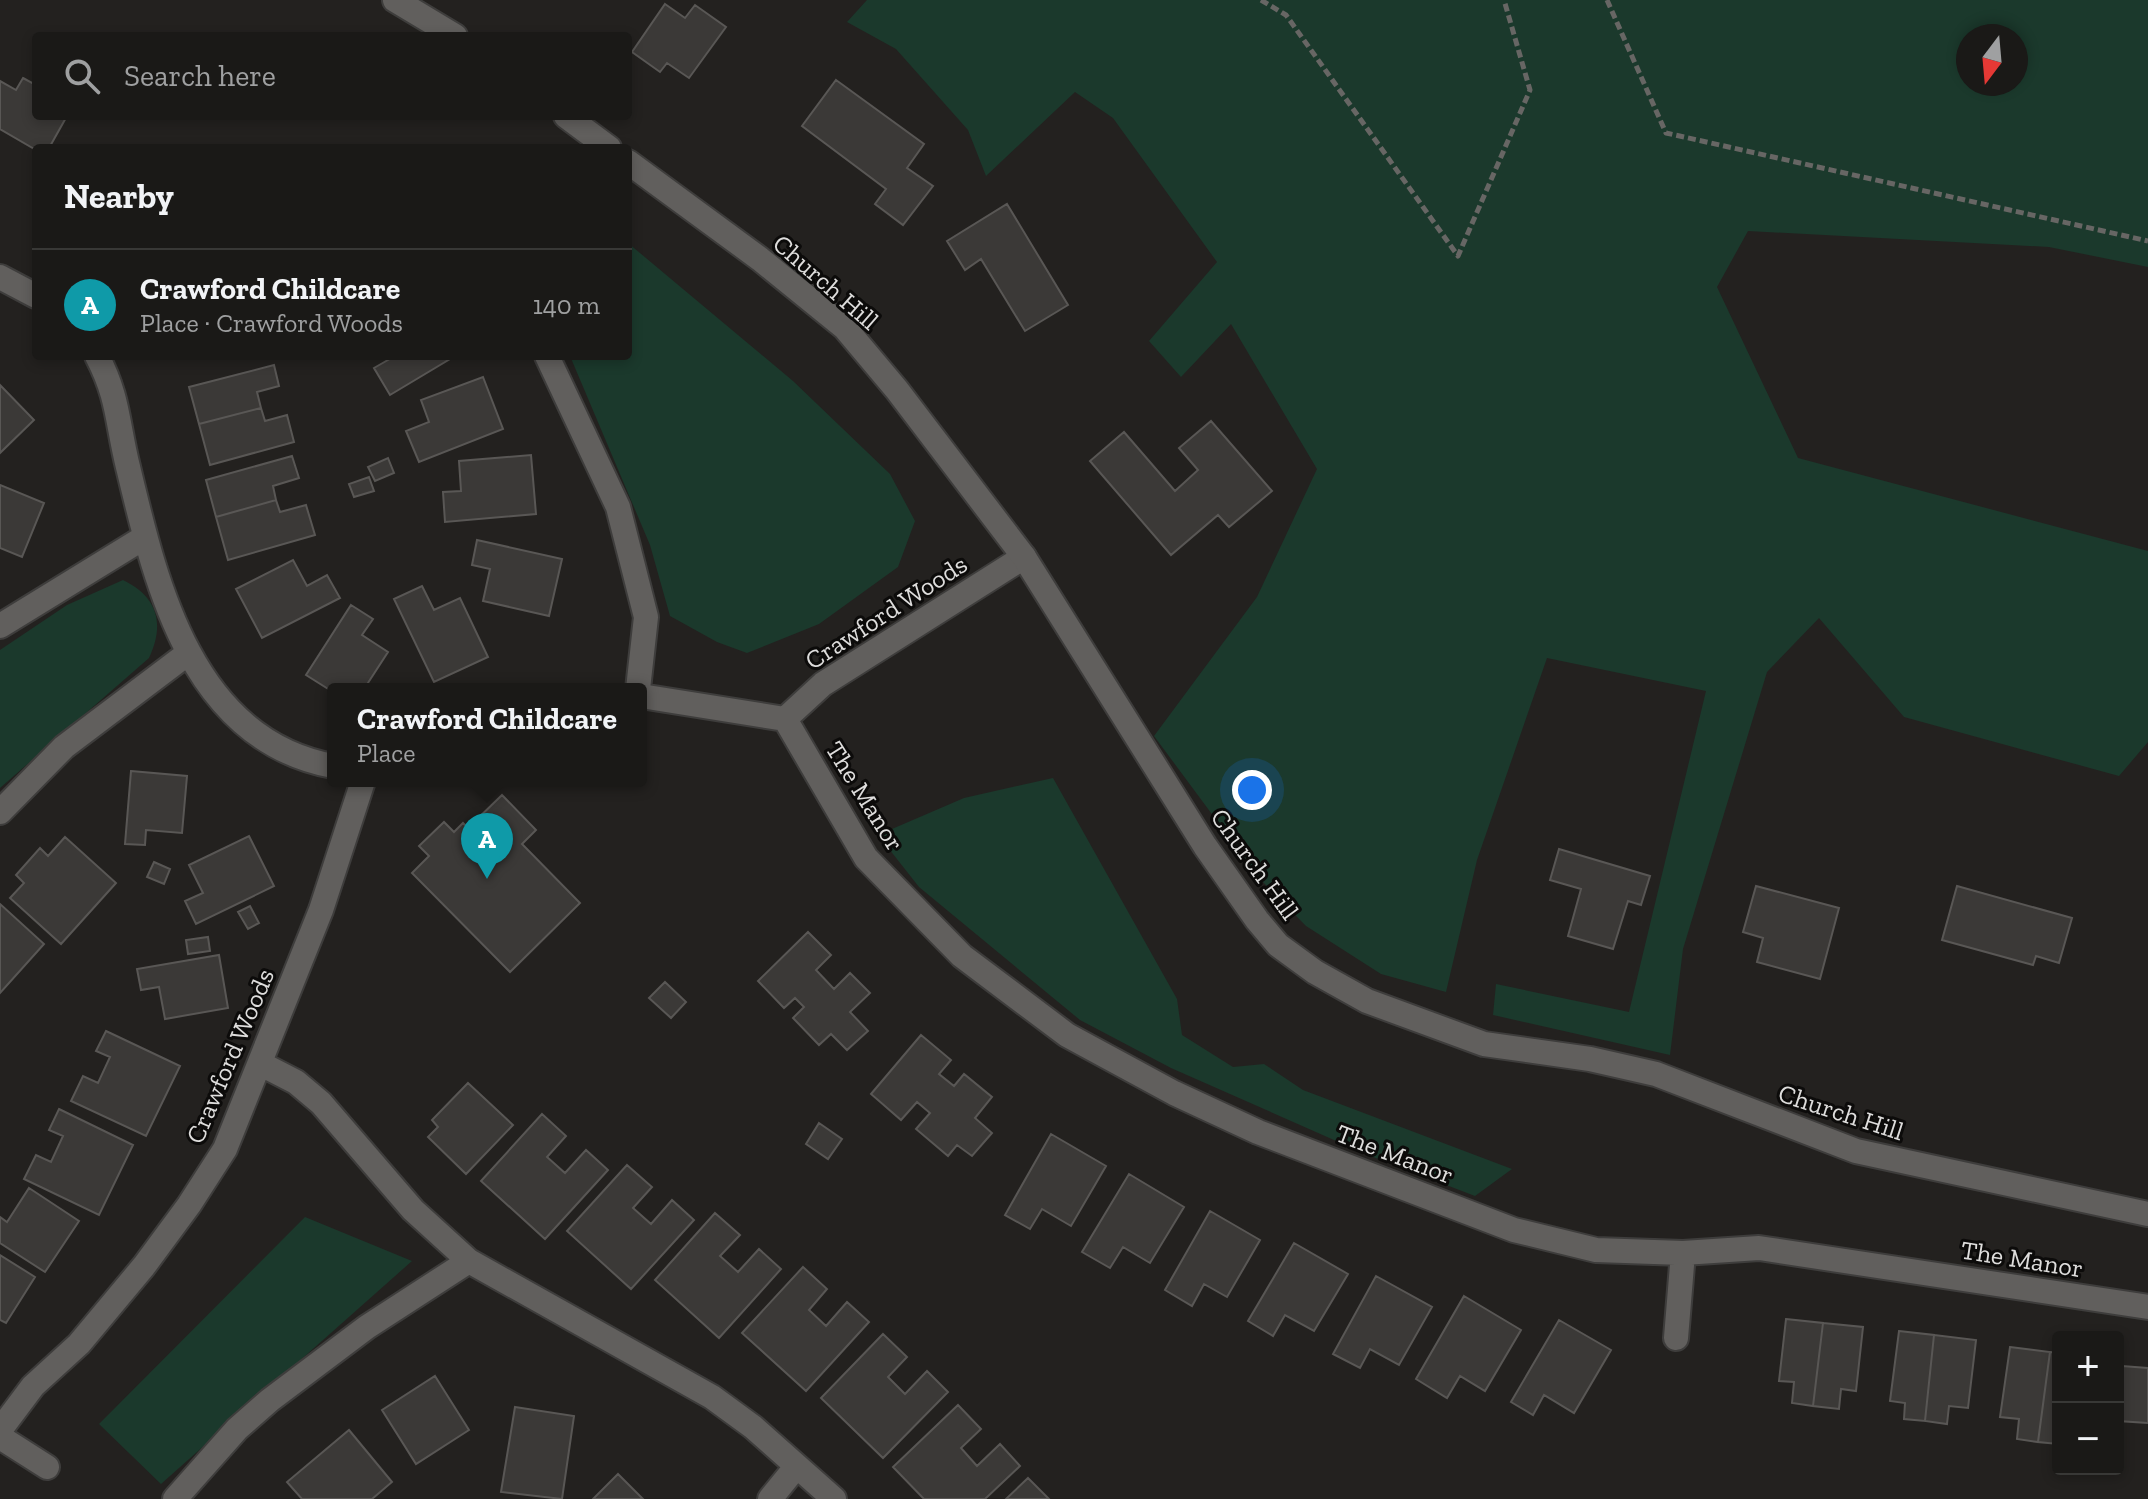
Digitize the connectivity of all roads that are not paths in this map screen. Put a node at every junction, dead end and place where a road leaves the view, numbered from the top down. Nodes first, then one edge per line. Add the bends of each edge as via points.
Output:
1 (395, 0) edge
2 (448, 32) edge
3 (571, 120) edge
4 (604, 144) edge
5 (632, 165) edge
6 (0, 277) edge
7 (32, 294) edge
8 (99, 360) edge
9 (549, 360) edge
10 (145, 537) junction
11 (1024, 557) junction
12 (0, 626) edge
13 (187, 654) junction
14 (639, 683) edge
15 (647, 697) edge
16 (785, 719) junction
17 (327, 765) edge
18 (361, 787) edge
19 (0, 812) edge
20 (261, 1064) junction
21 (2148, 1214) edge
22 (1683, 1253) junction
23 (469, 1261) junction
24 (2148, 1307) edge
25 (1676, 1338) dead end
26 (0, 1430) edge
27 (0, 1437) edge
28 (47, 1467) dead end
29 (796, 1467) junction
30 (175, 1499) edge
31 (770, 1499) edge
32 (834, 1499) edge

1 - 2 street
3 - 4 street
5 - 11 street, Church Hill via 845,328
6 - 7 street
8 - 10 street via 113,387
9 - 14 street via 618,507 646,617
10 - 12 street
10 - 13 street
11 - 16 street, Crawford Woods via 823,684
11 - 21 street, Church Hill via 1248,907 1278,945 1315,972 1367,1001 1484,1044 1656,1074 1856,1151
13 - 17 street via 202,680 249,726 281,748
13 - 19 street via 64,747
15 - 16 street
16 - 22 street, The Manor via 866,858 962,956 1067,1035 1258,1132 1514,1230 1596,1250
18 - 20 street, Crawford Woods via 321,910
20 - 23 street via 321,1103 413,1210
20 - 26 street, Crawford Woods via 225,1149 189,1205 96,1325 33,1386
22 - 24 street, The Manor via 1759,1248
22 - 25 street
23 - 29 street via 712,1397
23 - 30 street via 270,1400
27 - 28 street
29 - 31 street
29 - 32 street

